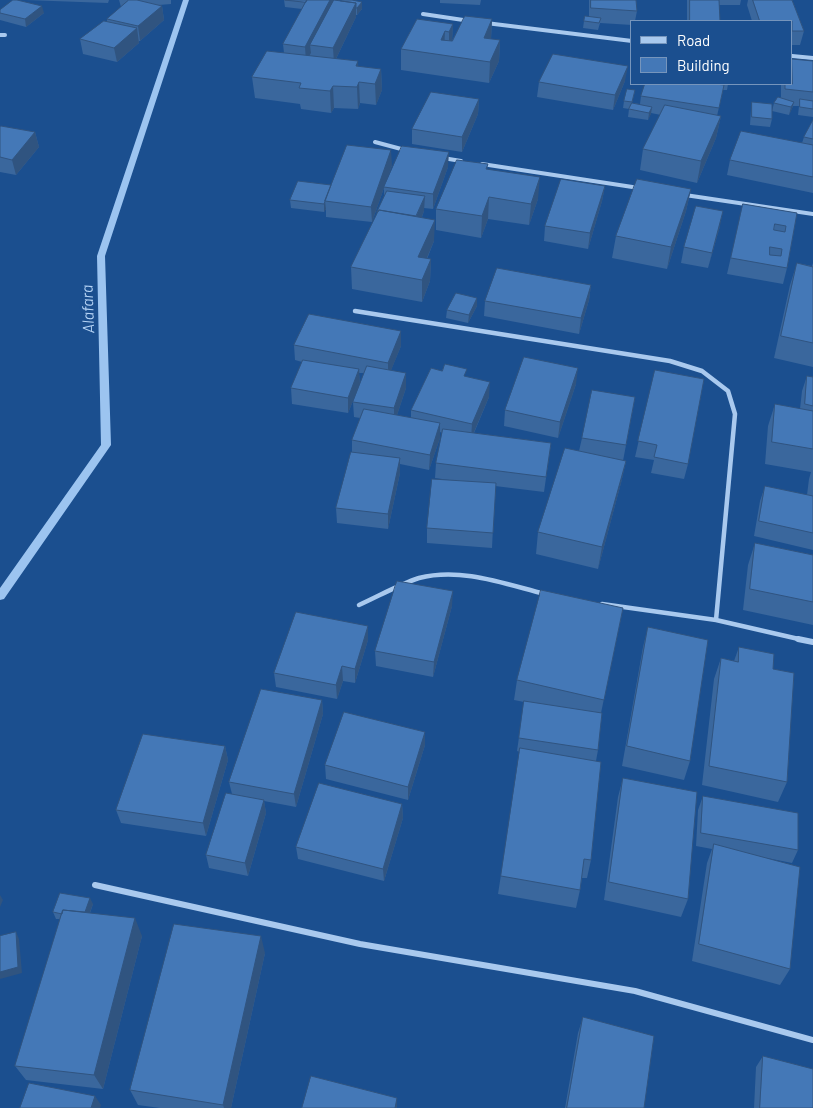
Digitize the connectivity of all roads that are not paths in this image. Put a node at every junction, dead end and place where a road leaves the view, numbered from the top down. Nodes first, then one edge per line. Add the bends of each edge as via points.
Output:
1 (423, 14) dead end
2 (630, 41) edge
3 (793, 56) edge
4 (813, 58) edge
5 (375, 142) dead end
6 (413, 153) edge
7 (442, 158) edge
8 (648, 189) edge
9 (676, 193) edge
10 (813, 214) edge
11 (355, 310) dead end
12 (556, 596) edge
13 (592, 602) edge
14 (359, 606) dead end
15 (716, 620) junction
16 (813, 642) edge
17 (95, 885) dead end
18 (813, 1040) edge

1 - 2 street
3 - 4 street
5 - 6 street
7 - 8 street
9 - 10 street
11 - 15 street via 670,361 702,371 728,391 735,414
12 - 14 street via 476,577 448,574 418,578
13 - 15 street
15 - 16 street
17 - 18 street via 360,944 635,991

